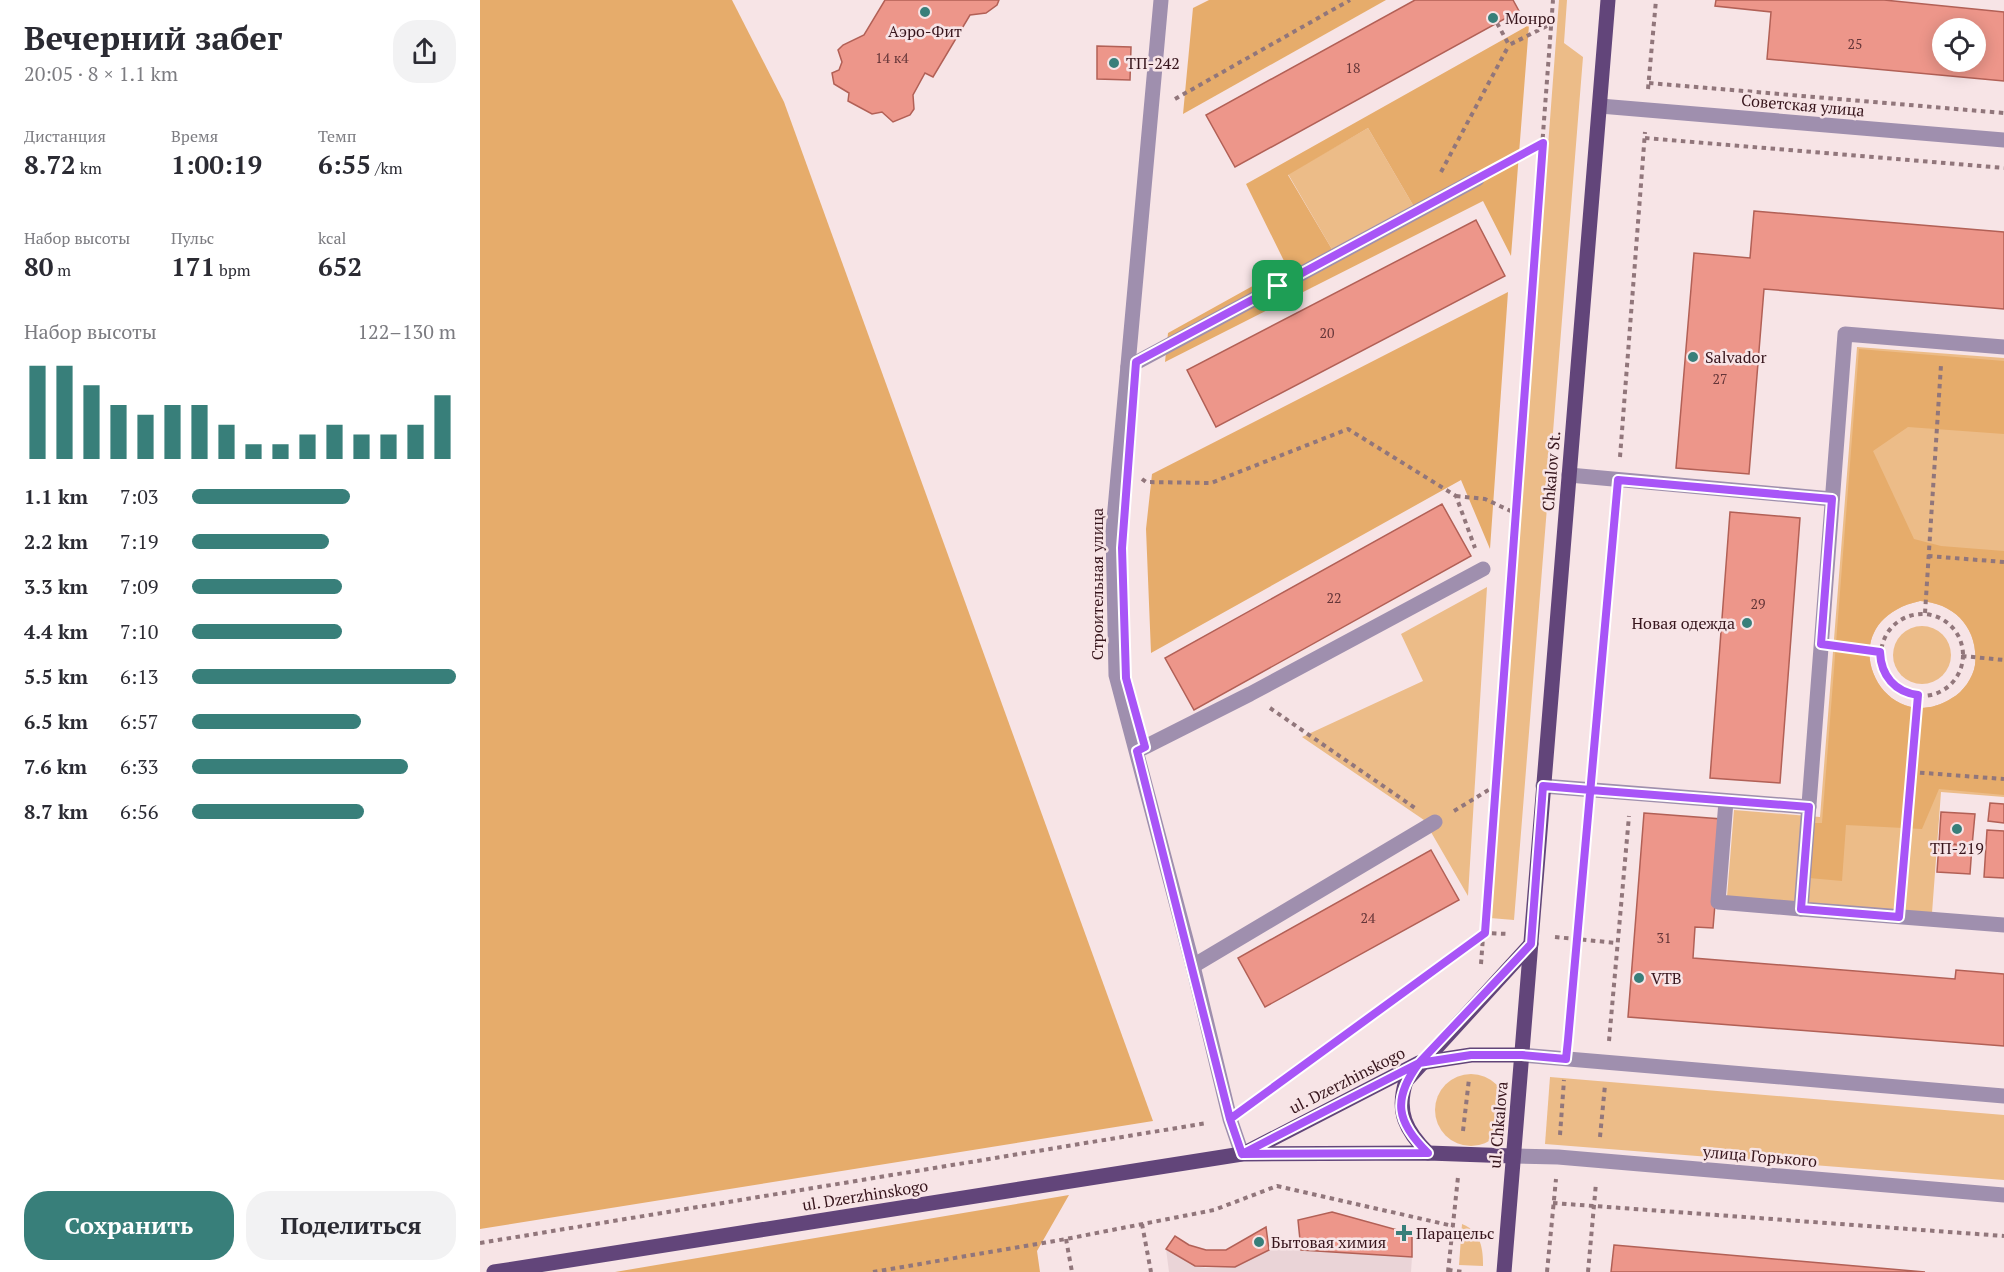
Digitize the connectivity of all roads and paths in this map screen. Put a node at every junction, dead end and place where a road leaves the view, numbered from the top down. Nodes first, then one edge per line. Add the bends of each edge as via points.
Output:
1 (1161, 0) edge
2 (1350, 0) edge
3 (1553, 0) edge
4 (1608, 0) edge
5 (1656, 0) edge
6 (1497, 23) dead end
7 (1551, 24) junction
8 (1509, 45) junction
9 (1649, 84) junction
10 (1171, 101) dead end
11 (1600, 106) junction
12 (1647, 110) junction
13 (2004, 113) edge
14 (1645, 138) junction
15 (2004, 140) edge
16 (1543, 143) junction
17 (2004, 168) edge
18 (1477, 179) joint
19 (1421, 209) junction
20 (1942, 342) junction
21 (2004, 347) edge
22 (1128, 367) junction
23 (1136, 475) dead end
24 (1569, 476) junction
25 (1618, 480) junction
26 (1456, 496) junction
27 (1832, 499) junction
28 (1515, 513) junction
29 (1928, 556) junction
30 (2004, 562) edge
31 (1483, 569) joint
32 (1925, 613) junction
33 (1821, 644) junction
34 (1880, 652) junction
35 (1962, 656) junction
36 (2004, 660) edge
37 (1250, 694) junction
38 (1918, 695) junction
39 (1137, 751) junction
40 (1911, 772) junction
41 (2004, 779) edge
42 (1495, 786) junction
43 (1543, 786) junction
44 (1590, 790) junction
45 (1631, 793) junction
46 (1726, 801) junction
47 (1809, 807) junction
48 (1435, 822) junction
49 (1801, 909) junction
50 (1899, 917) junction
51 (2004, 925) edge
52 (1531, 944) junction
53 (1193, 966) junction
54 (1522, 1055) junction
55 (1566, 1059) junction
56 (1419, 1063) junction
57 (1607, 1063) junction
58 (1243, 1095) dead end
59 (2004, 1096) edge
60 (1230, 1119) junction
61 (1428, 1153) junction
62 (1242, 1154) junction
63 (1513, 1156) junction
64 (1558, 1156) junction
65 (1598, 1160) junction
66 (2004, 1195) edge
67 (1553, 1203) junction
68 (1594, 1206) junction
69 (1142, 1224) junction
70 (2004, 1236) edge
71 (1066, 1239) junction
72 (480, 1243) edge
73 (1448, 1271) edge
74 (494, 1272) edge
75 (873, 1272) edge
76 (1072, 1272) edge
77 (1151, 1272) edge
78 (1464, 1272) edge
79 (1504, 1272) edge
80 (1547, 1272) edge
81 (1588, 1272) edge

1 - 22 street, Строительная улица
2 - 10 path
3 - 7 path
4 - 11 main road, Chkalov St.
5 - 9 path
6 - 8 path
7 - 8 path
7 - 16 path
8 - 19 path
9 - 12 path
9 - 13 path
11 - 12 street, Советская улица
11 - 24 main road, Chkalov St.
12 - 14 path
12 - 15 street, Советская улица
14 - 17 path
14 - 25 path
16 - 18 path
16 - 28 path
18 - 19 street
19 - 22 street
20 - 21 street
20 - 27 street via 1845,334
20 - 29 path
22 - 39 street, Строительная улица via 1113,531 1116,675
23 - 26 path via 1146,482 1211,483 1348,429
24 - 25 street
24 - 43 main road, Chkalov St.
25 - 27 street
25 - 44 path
26 - 28 path via 1485,499
26 - 31 path
27 - 33 street
28 - 42 path
29 - 30 path
29 - 32 path
31 - 37 street
32 - 34 path via 1897,621 1887,631
32 - 35 path via 1951,624 1961,640
33 - 34 path
33 - 47 street
34 - 38 path via 1882,669 1896,688
35 - 36 path
35 - 38 path via 1959,674 1950,686 1937,694
37 - 39 street
37 - 48 path
38 - 40 path
39 - 53 street, Строительная улица
40 - 41 path
40 - 50 path
42 - 48 path
42 - 58 path via 1485,933 1246,1106
43 - 44 street
43 - 52 main road, Chkalov St.
44 - 45 street
44 - 55 path
45 - 46 street
45 - 57 path
46 - 47 street
46 - 49 street via 1718,902
47 - 49 street
48 - 53 street
49 - 50 street
50 - 51 street
52 - 54 main road, ul. Chkalova
52 - 56 main road, ul. Dzerzhinskogo
53 - 60 street, Строительная улица
54 - 55 street
54 - 56 main road via 1471,1055
54 - 63 main road, ul. Chkalova
55 - 57 street
55 - 64 path
56 - 61 main road via 1406,1081 1402,1117 1413,1138
56 - 62 main road, ul. Dzerzhinskogo
57 - 59 street
57 - 65 path
60 - 62 street, Строительная улица
60 - 72 path
61 - 62 main road, ul. Dzerzhinskogo
61 - 63 main road, ul. Dzerzhinskogo
62 - 74 main road, ul. Dzerzhinskogo
63 - 64 street, улица Горького
63 - 79 main road, ul. Chkalova
64 - 65 street, улица Горького
64 - 67 path
65 - 66 street, улица Горького
65 - 68 path
67 - 68 path
67 - 80 path
68 - 70 path
68 - 81 path
69 - 71 path
69 - 73 path via 1214,1210 1277,1186 1453,1226
69 - 77 path
71 - 75 path
71 - 76 path
73 - 78 path

